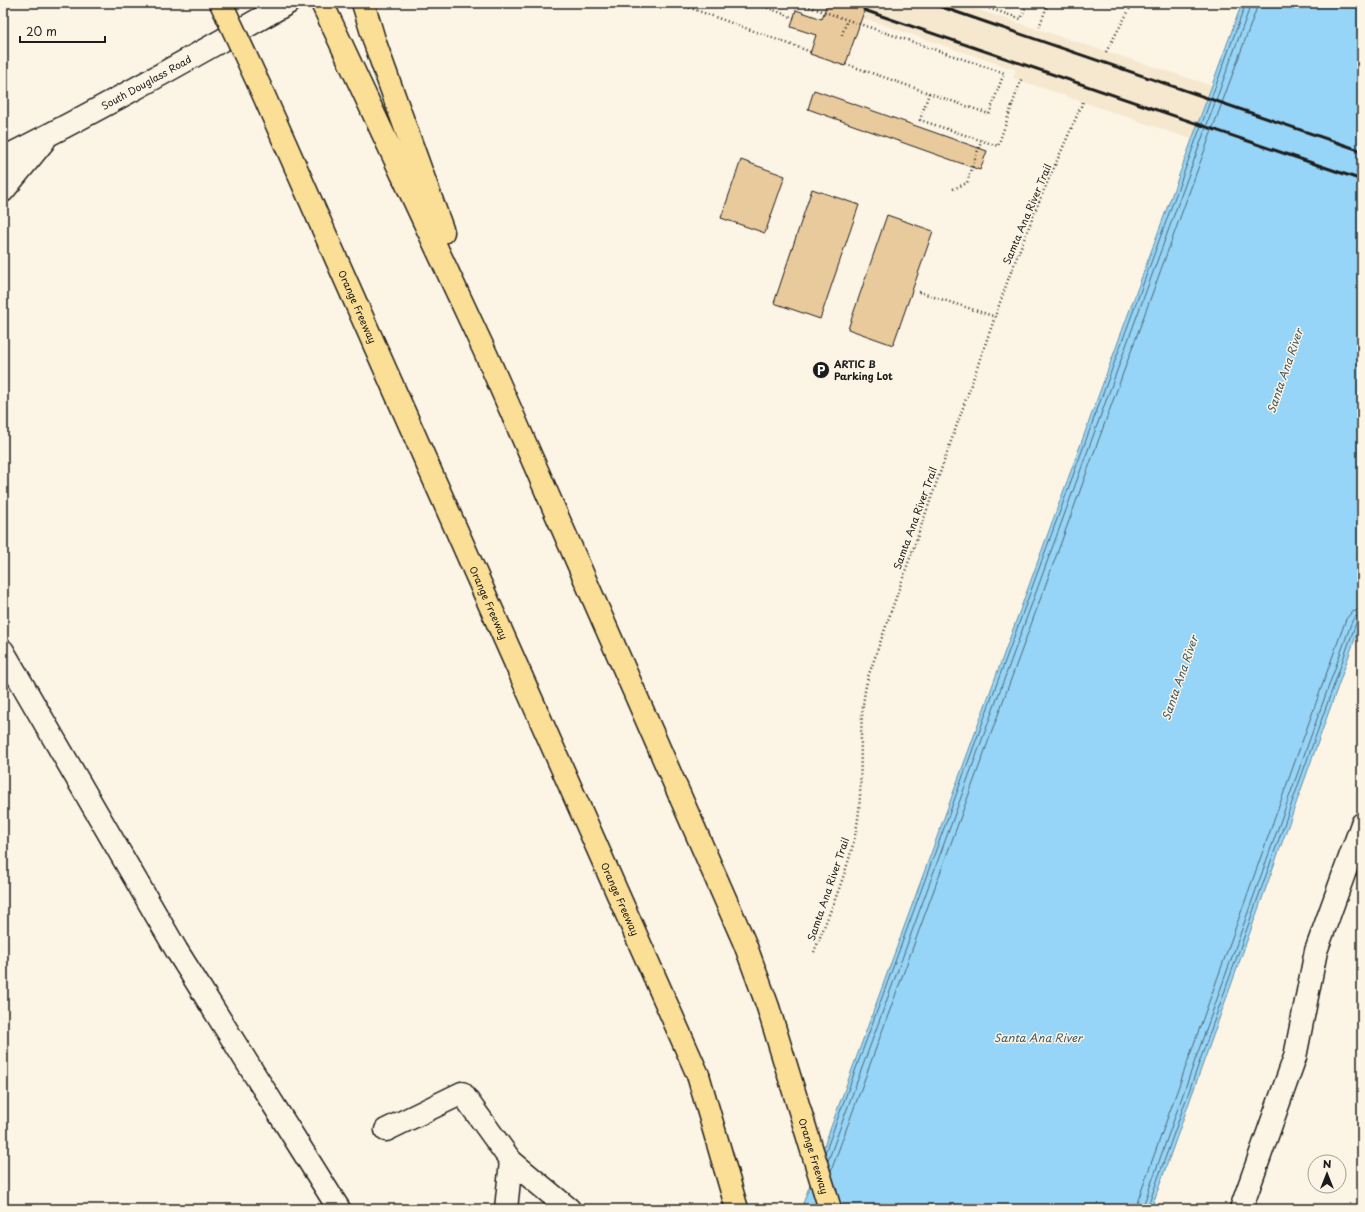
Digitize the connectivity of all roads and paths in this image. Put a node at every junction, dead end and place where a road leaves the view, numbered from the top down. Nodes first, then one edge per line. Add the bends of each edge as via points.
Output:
1 (222, 3) edge
2 (288, 3) edge
3 (322, 3) edge
4 (363, 3) edge
5 (683, 3) edge
6 (756, 3) edge
7 (798, 3) edge
8 (974, 3) edge
9 (1027, 3) edge
10 (1133, 3) edge
11 (1047, 6) dead end
12 (794, 18) dead end
13 (847, 20) junction
14 (1039, 26) dead end
15 (842, 34) dead end
16 (811, 52) dead end
17 (1106, 52) dead end
18 (846, 64) dead end
19 (1022, 77) dead end
20 (930, 94) junction
21 (1083, 102) dead end
22 (49, 135) junction
23 (981, 141) junction
24 (3, 158) edge
25 (953, 189) dead end
26 (3, 191) edge
27 (919, 292) dead end
28 (996, 317) junction
29 (486, 354) junction
30 (3, 651) edge
31 (1362, 824) edge
32 (814, 952) dead end
33 (386, 1130) dead end
34 (510, 1161) junction
35 (339, 1209) edge
36 (506, 1209) edge
37 (569, 1209) edge
38 (737, 1209) edge
39 (830, 1209) edge
40 (1241, 1209) edge

1 - 38 highway, Orange Freeway, bridge via 698,1075
2 - 22 street, South Douglass Road
3 - 29 highway, Orange Freeway
4 - 29 highway via 375,44
5 - 16 path via 685,6
6 - 12 path
7 - 13 path
8 - 9 path via 1021,19
10 - 17 path
11 - 14 path
13 - 15 path
13 - 20 path via 1004,73 989,114
18 - 20 path
19 - 23 path via 998,146
20 - 23 path via 920,120
21 - 28 path, Samta Ana River Trail via 1040,199
22 - 24 street, South Douglass Road
22 - 26 street
23 - 25 path via 967,183
27 - 28 path
28 - 32 path, Samta Ana River Trail via 868,677 862,710 859,811 852,848
29 - 39 highway, Orange Freeway, bridge via 745,944 768,1007
30 - 35 street via 181,958
31 - 40 street via 1316,951 1295,1057
33 - 34 street via 462,1093
34 - 36 street
34 - 37 street

